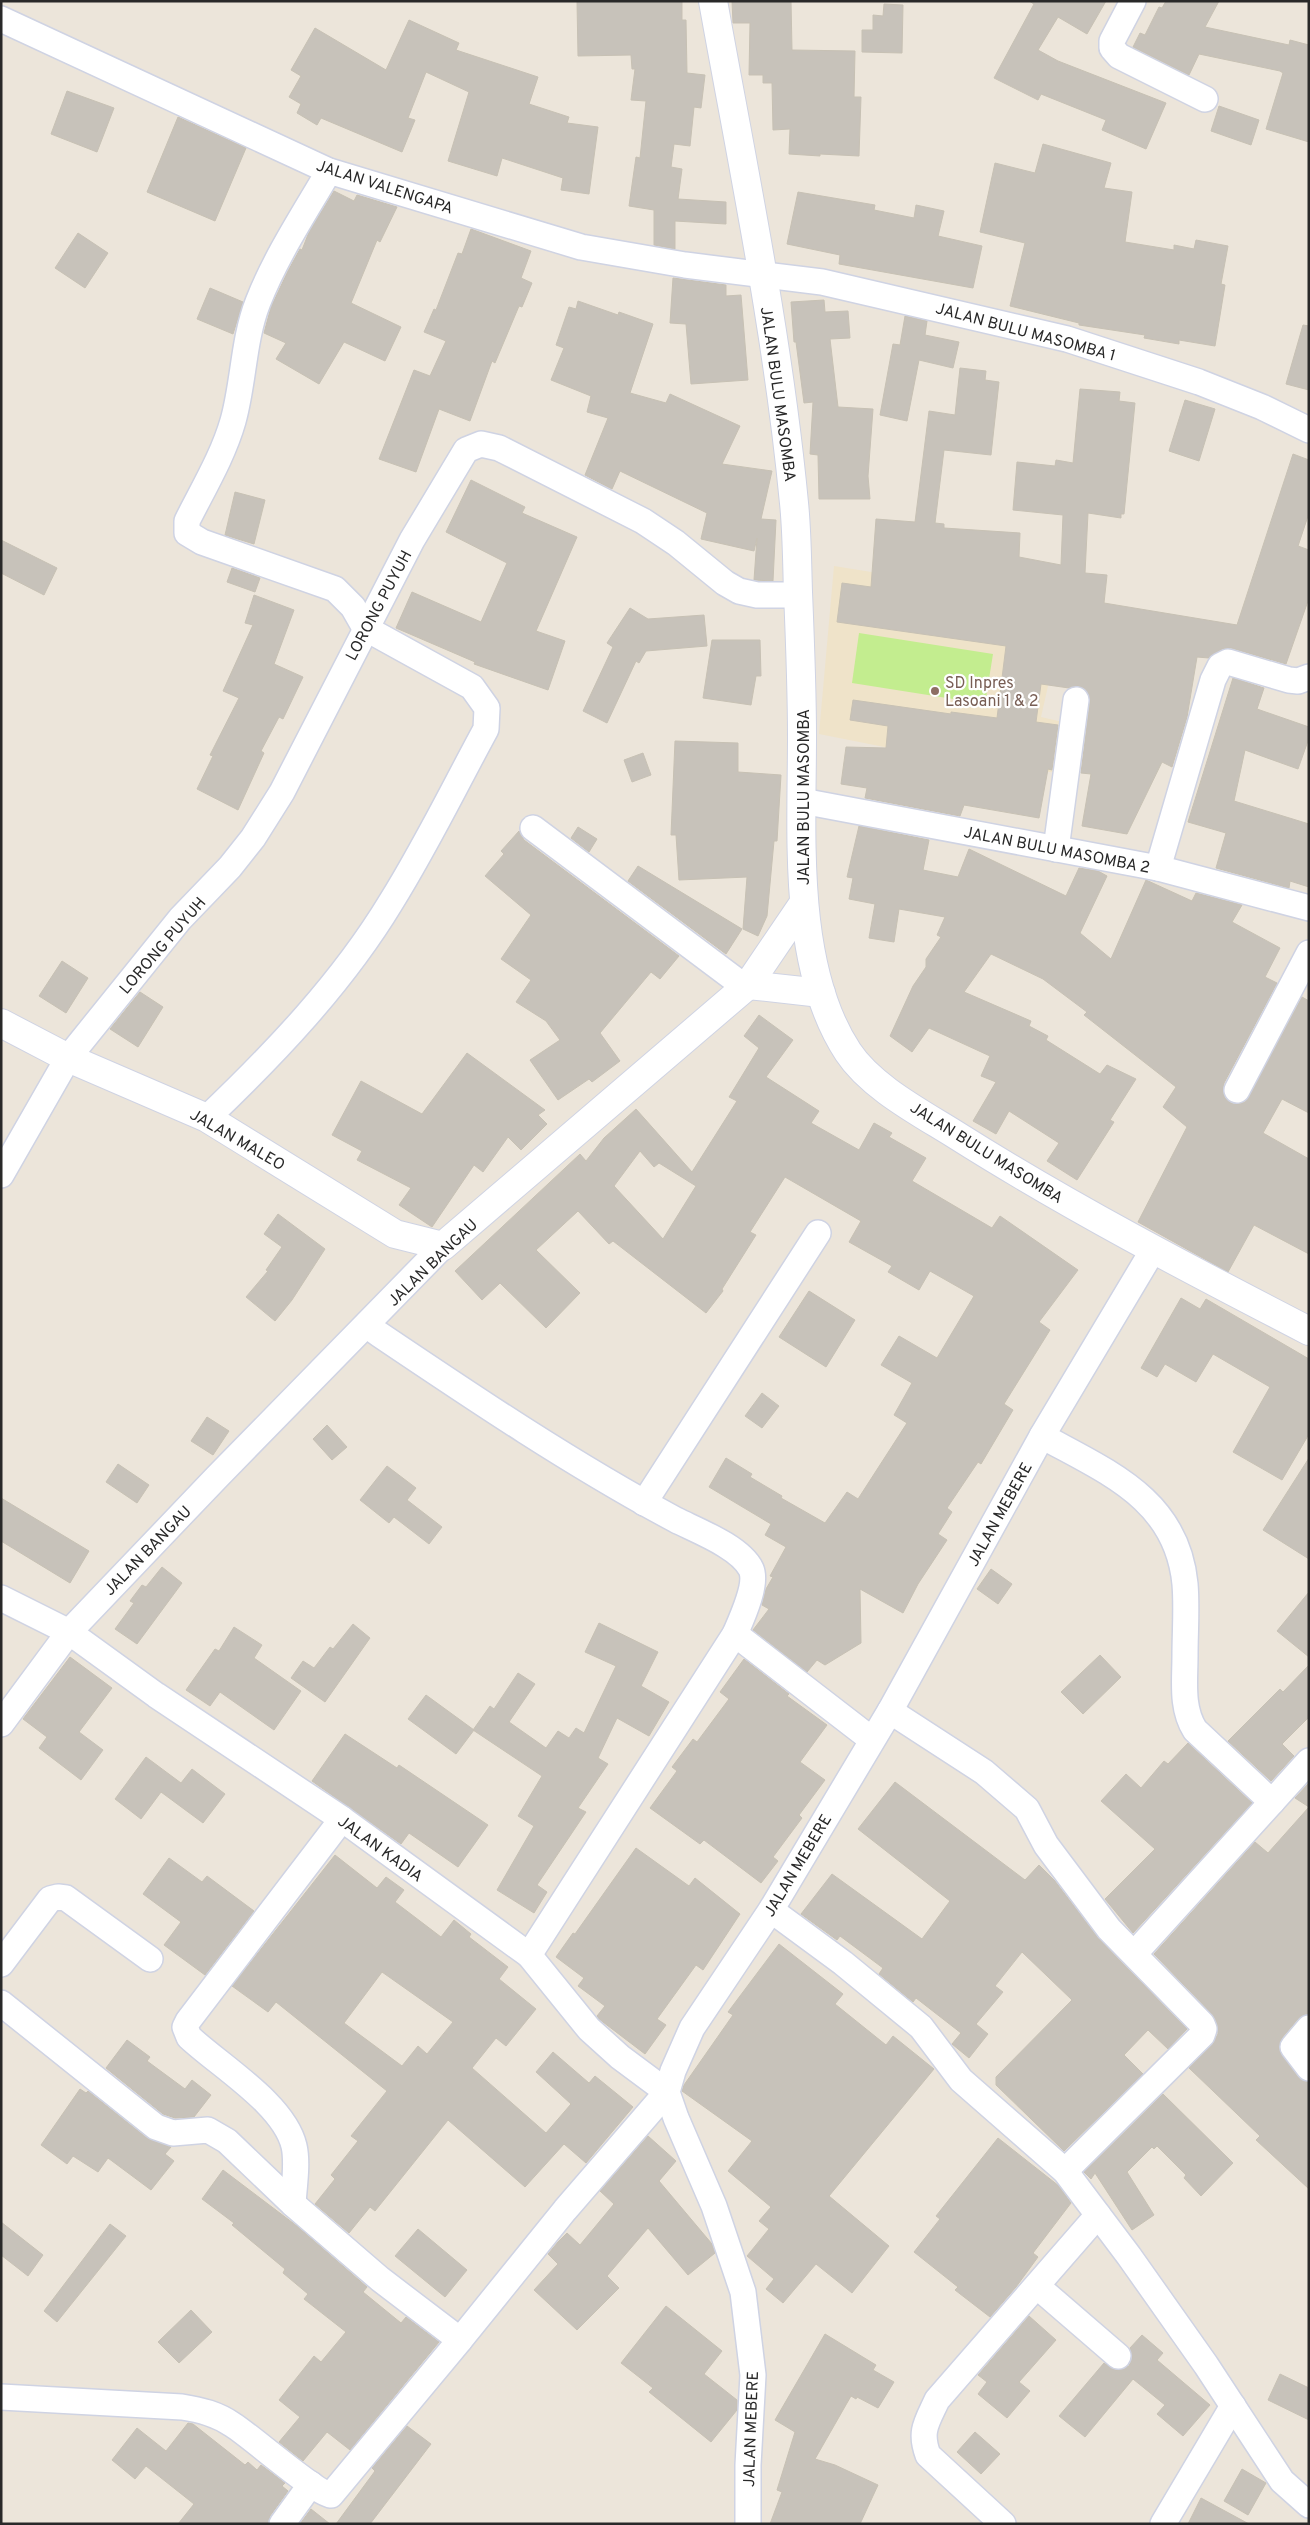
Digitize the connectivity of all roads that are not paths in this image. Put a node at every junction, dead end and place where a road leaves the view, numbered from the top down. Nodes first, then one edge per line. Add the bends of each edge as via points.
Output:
1 (713, 1) edge
2 (1134, 1) edge
3 (1, 19) edge
4 (1205, 99) dead end
5 (329, 171) junction
6 (762, 275) junction
7 (1309, 430) edge
8 (798, 595) junction
9 (365, 628) junction
10 (1309, 677) edge
11 (1076, 700) dead end
12 (802, 801) junction
13 (532, 828) dead end
14 (1056, 849) junction
15 (1158, 868) junction
16 (803, 904) junction
17 (1309, 908) edge
18 (1309, 953) edge
19 (746, 986) junction
20 (821, 993) junction
21 (1, 1023) edge
22 (68, 1058) junction
23 (1236, 1090) dead end
24 (207, 1118) junction
25 (1, 1175) edge
26 (818, 1233) dead end
27 (443, 1246) junction
28 (1153, 1250) junction
29 (367, 1326) junction
30 (1309, 1331) edge
31 (1042, 1436) junction
32 (644, 1503) junction
33 (1, 1598) edge
34 (69, 1632) junction
35 (734, 1634) junction
36 (890, 1711) junction
37 (1, 1724) edge
38 (871, 1739) junction
39 (1309, 1761) edge
40 (1272, 1802) junction
41 (342, 1819) junction
42 (771, 1910) junction
43 (1135, 1953) junction
44 (529, 1955) junction
45 (150, 1959) dead end
46 (1, 1964) edge
47 (1, 2003) edge
48 (1309, 2028) edge
49 (1309, 2068) edge
50 (668, 2092) junction
51 (1065, 2171) junction
52 (293, 2204) junction
53 (1098, 2215) junction
54 (1038, 2287) junction
55 (460, 2340) junction
56 (1118, 2356) dead end
57 (1, 2397) edge
58 (1233, 2406) junction
59 (311, 2484) junction
60 (1309, 2505) edge
61 (282, 2524) edge
62 (748, 2524) edge
63 (1003, 2524) edge
64 (1163, 2524) edge

1 - 6 street, JALAN BULU MASOMBA
2 - 4 street via 1112,41 1112,48 1119,56
3 - 5 street, JALAN VALENGAPA
5 - 6 street, JALAN VALENGAPA via 581,247
5 - 9 street via 276,261 257,304 233,422 186,529 196,540 335,589 353,607
6 - 7 street, JALAN BULU MASOMBA 1 via 831,284 1067,339 1199,382
6 - 8 street, JALAN BULU MASOMBA via 781,388 793,489
8 - 9 street, LORONG PUYUH via 757,595 739,591 643,521 498,448 481,444 466,450
8 - 12 street, JALAN BULU MASOMBA
9 - 22 street, LORONG PUYUH via 282,792 253,838 230,868 180,919
9 - 24 street via 472,687 487,708 486,729 391,902 352,959 257,1070
10 - 15 street via 1289,680 1228,662 1220,666 1213,680
11 - 14 street
12 - 14 street, JALAN BULU MASOMBA 2
12 - 16 street, JALAN BULU MASOMBA
13 - 19 street
14 - 15 street, JALAN BULU MASOMBA 2
15 - 17 street, JALAN BULU MASOMBA 2
16 - 19 street, JALAN BANGAU
16 - 20 street, JALAN BULU MASOMBA
18 - 23 street
19 - 20 street
19 - 27 street, JALAN BANGAU
20 - 28 street, JALAN BULU MASOMBA via 848,1052 865,1073 1019,1174
21 - 22 street, JALAN MALEO
22 - 24 street, JALAN MALEO
22 - 25 street, LORONG PUYUH
24 - 27 street, JALAN MALEO via 395,1234
26 - 32 street
27 - 29 street, JALAN BANGAU
28 - 30 street, JALAN BULU MASOMBA
28 - 31 street, JALAN MEBERE
29 - 32 street via 537,1440
29 - 34 street, JALAN BANGAU
31 - 36 street, JALAN MEBERE
31 - 40 street via 1119,1478 1153,1507 1169,1530 1179,1552 1185,1584 1185,1702 1190,1722 1194,1730
32 - 35 street via 738,1553 752,1571 752,1584 743,1616
33 - 34 street
34 - 37 street, JALAN BANGAU
34 - 41 street, JALAN KADIA via 156,1695
35 - 38 street
35 - 44 street
36 - 38 street, JALAN MEBERE
36 - 43 street via 984,1772 1027,1809 1046,1845 1122,1944
38 - 42 street, JALAN MEBERE
39 - 40 street
40 - 43 street
41 - 44 street, JALAN KADIA
41 - 52 street via 185,2027 189,2037 268,2104 286,2125 295,2148
42 - 50 street, JALAN MEBERE via 692,2028
42 - 51 street via 843,1963 921,2028 961,2080
43 - 51 street via 1204,2029 1202,2035
44 - 50 street, JALAN KADIA via 589,2029 620,2057
45 - 46 street via 66,1898 58,1897 50,1899
47 - 52 street via 156,2127 173,2133 215,2132
48 - 49 street via 1293,2047
50 - 55 street via 565,2210
50 - 62 street, JALAN MEBERE via 714,2206 743,2292 753,2375
51 - 53 street
52 - 55 street
53 - 54 street
53 - 58 street
54 - 56 street
54 - 63 street via 937,2400 923,2432 928,2455
55 - 59 street via 334,2492 329,2495
57 - 59 street via 182,2406 209,2412 232,2425
58 - 60 street via 1282,2481
58 - 64 street
59 - 61 street

